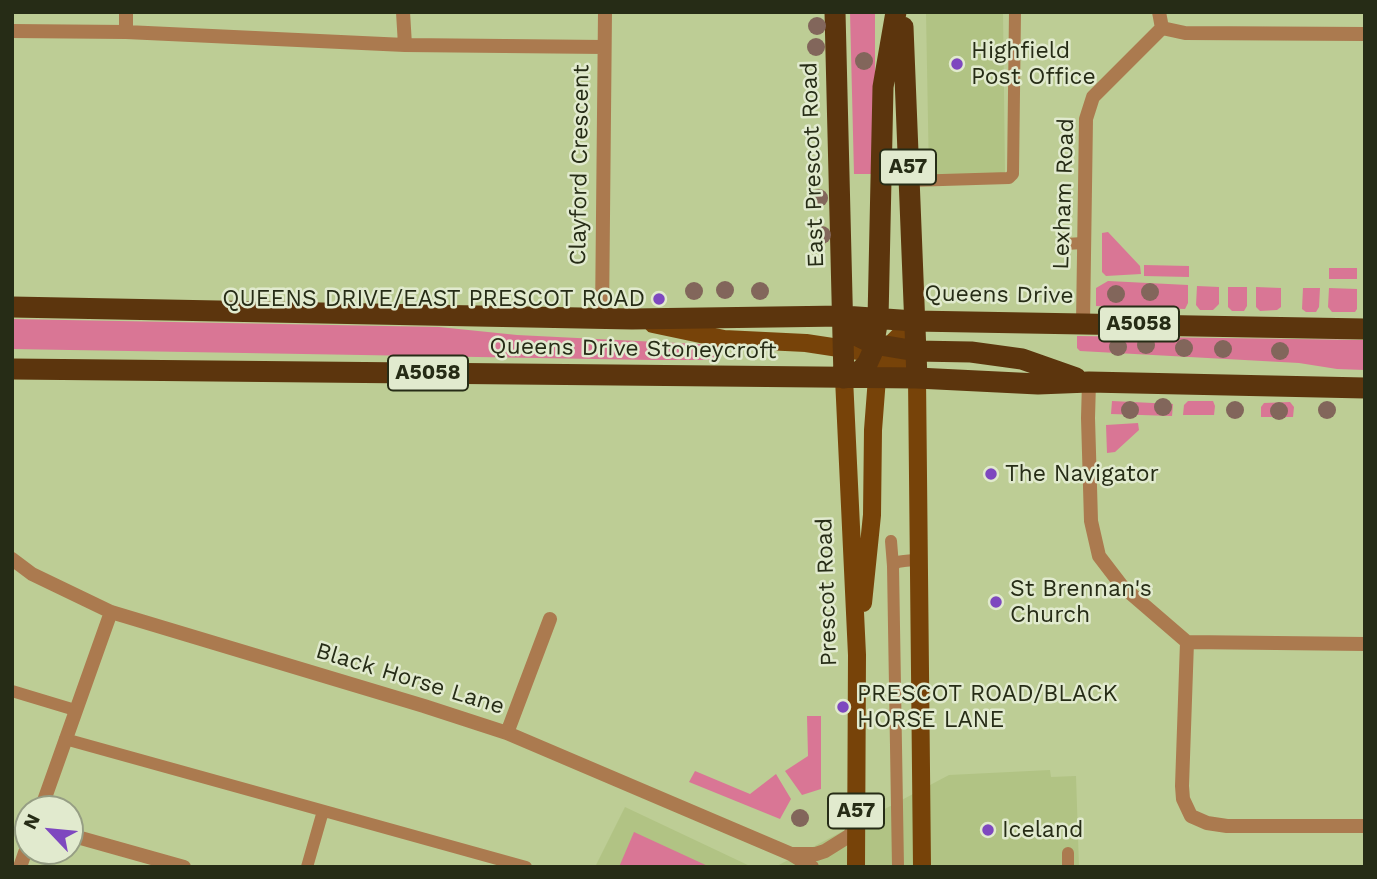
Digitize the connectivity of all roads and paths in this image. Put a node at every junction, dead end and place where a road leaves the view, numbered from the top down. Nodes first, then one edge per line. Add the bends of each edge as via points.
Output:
1 (126, 12) edge
2 (403, 12) edge
3 (604, 12) edge
4 (835, 12) edge
5 (896, 12) edge
6 (902, 12) edge
7 (1015, 12) edge
8 (1159, 12) edge
9 (1161, 28) junction
10 (12, 31) edge
11 (126, 32) junction
12 (1365, 34) edge
13 (405, 45) junction
14 (604, 47) junction
15 (909, 181) junction
16 (1084, 243) junction
17 (1065, 244) dead end
18 (12, 307) edge
19 (843, 316) junction
20 (602, 318) junction
21 (632, 319) junction
22 (878, 319) junction
23 (914, 321) junction
24 (1083, 323) junction
25 (1365, 329) edge
26 (845, 348) junction
27 (880, 350) junction
28 (916, 351) junction
29 (12, 369) edge
30 (844, 378) junction
31 (877, 378) junction
32 (917, 378) junction
33 (1089, 382) junction
34 (1365, 388) edge
35 (891, 541) dead end
36 (12, 559) edge
37 (918, 564) junction
38 (893, 566) junction
39 (111, 612) junction
40 (550, 619) dead end
41 (1187, 642) junction
42 (1365, 644) edge
43 (857, 655) junction
44 (12, 691) edge
45 (75, 710) junction
46 (507, 733) junction
47 (65, 739) junction
48 (46, 795) edge
49 (323, 811) junction
50 (856, 827) junction
51 (1365, 827) edge
52 (84, 839) edge
53 (791, 854) junction
54 (184, 867) edge
55 (307, 867) edge
56 (526, 867) edge
57 (812, 867) edge
58 (856, 867) edge
59 (898, 867) edge
60 (922, 867) edge

1 - 11 street
2 - 13 street
3 - 14 street, Clayford Crescent
4 - 19 highway, East Prescot Road / A57
5 - 22 highway via 883,87
6 - 15 highway, A57
7 - 15 lane via 1013,174 1009,178
8 - 9 street
9 - 12 street via 1185,33
9 - 16 street, Lexham Road via 1093,97 1086,119
10 - 11 street
11 - 13 street
13 - 14 street
14 - 20 street, Clayford Crescent
15 - 23 highway, A57
16 - 17 lane
16 - 24 street, Lexham Road
18 - 20 highway, Queens Drive Stoneycroft / A5058
19 - 21 highway, Queens Drive Stoneycroft / A5058
19 - 22 highway, Queens Drive / A5058
19 - 26 highway, Prescot Road / A57
19 - 27 highway via 856,335
20 - 21 highway, Queens Drive Stoneycroft / A5058
21 - 26 main road via 724,339
22 - 23 highway, Queens Drive / A5058
22 - 27 highway
23 - 24 highway, Queens Drive / A5058
23 - 27 main road
23 - 28 highway, A57
24 - 25 highway, Queens Drive / A5058
26 - 27 main road
26 - 30 highway, Prescot Road / A57
27 - 28 highway
27 - 30 highway via 859,372
27 - 31 main road
27 - 32 main road
28 - 32 highway, A57
28 - 33 highway via 1022,359
29 - 30 highway, Queens Drive Stoneycroft / A5058
30 - 31 highway, Queens Drive Stoneycroft / A5058
30 - 43 main road, Prescot Road / A57
31 - 32 highway, Queens Drive Stoneycroft / A5058
31 - 43 main road via 872,515
32 - 33 highway, A5058
32 - 37 main road, A57
33 - 34 highway, A5058
33 - 41 street via 1091,521 1099,556 1122,586
35 - 38 lane
36 - 39 street, Black Horse Lane via 32,574
37 - 38 lane via 914,560
37 - 60 main road, A57
38 - 59 lane
39 - 45 street
39 - 46 street, Black Horse Lane
40 - 46 street
41 - 42 street
41 - 51 street via 1182,786 1191,816 1227,826
43 - 50 main road, Prescot Road / A57
44 - 45 lane
45 - 47 street
46 - 53 street, Black Horse Lane
47 - 48 street
47 - 49 lane
49 - 55 lane
49 - 56 lane
50 - 53 street, Black Horse Lane via 825,851
50 - 58 main road, Prescot Road / A57
52 - 54 street
53 - 57 street, Black Horse Lane

